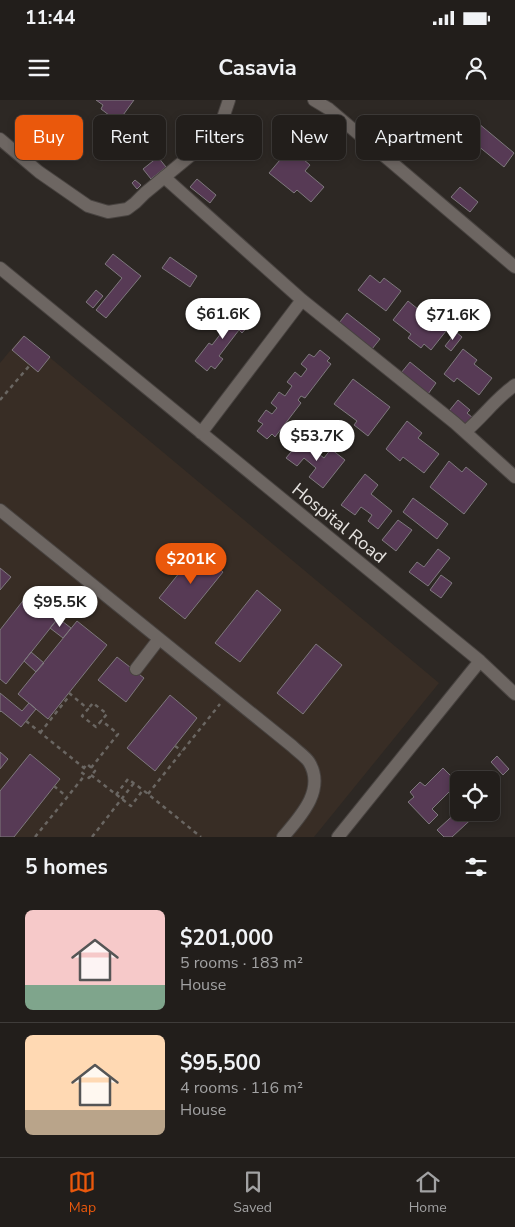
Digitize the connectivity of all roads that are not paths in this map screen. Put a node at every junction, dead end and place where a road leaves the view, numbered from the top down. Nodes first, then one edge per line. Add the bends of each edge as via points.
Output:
1 (230, 100) edge
2 (314, 100) edge
3 (332, 104) edge
4 (0, 139) edge
5 (164, 177) junction
6 (515, 267) edge
7 (2, 273) edge
8 (302, 300) junction
9 (515, 385) edge
10 (465, 432) junction
11 (201, 433) junction
12 (515, 477) edge
13 (0, 510) edge
14 (160, 639) junction
15 (480, 661) junction
16 (136, 669) dead end
17 (515, 694) edge
18 (283, 837) edge
19 (338, 837) edge

1 - 5 street via 213,136
2 - 3 street
3 - 6 street
4 - 5 street via 75,198 108,212 127,209
5 - 8 street
7 - 11 street, Hospital Road
8 - 10 street
8 - 11 street
9 - 10 street
10 - 12 street
11 - 15 street, Hospital Road
13 - 14 street
14 - 16 street
14 - 18 street via 308,762 315,780 311,800
15 - 17 street, Hospital Road
15 - 19 street

